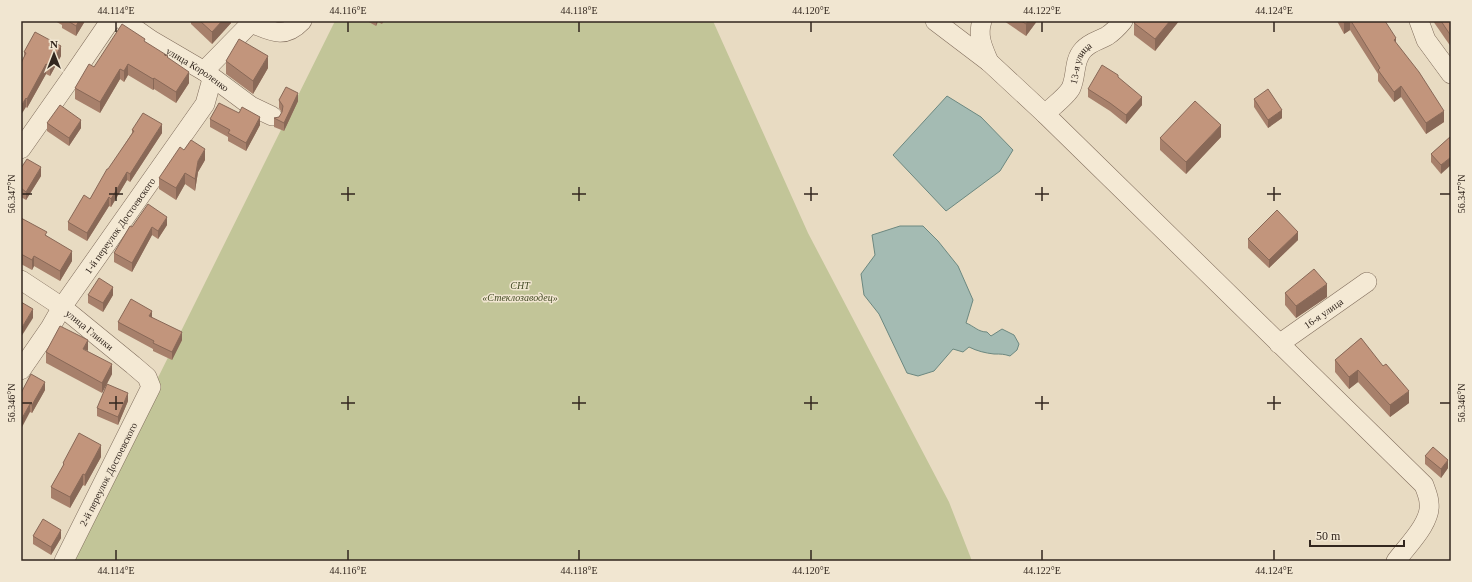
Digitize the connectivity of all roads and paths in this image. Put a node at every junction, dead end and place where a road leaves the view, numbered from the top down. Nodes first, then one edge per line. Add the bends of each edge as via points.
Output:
1 (110, 21) edge
2 (124, 21) edge
3 (302, 21) edge
4 (934, 21) edge
5 (982, 21) edge
6 (1123, 21) edge
7 (1419, 21) edge
8 (250, 22) edge
9 (989, 62) junction
10 (1451, 74) edge
11 (208, 75) junction
12 (1045, 114) junction
13 (272, 116) dead end
14 (21, 149) edge
15 (21, 280) edge
16 (1367, 282) dead end
17 (62, 307) junction
18 (1279, 344) junction
19 (21, 370) edge
20 (151, 387) joint
21 (64, 561) edge
22 (1396, 561) edge

1 - 14 street
2 - 11 street, улица Короленко
3 - 8 street, 1-й переулок Достоевского via 294,30 284,33
4 - 9 street
5 - 9 street via 980,42
6 - 12 street, 13-я улица via 1107,36 1091,43 1077,58 1070,89
7 - 10 street via 1426,40
8 - 11 street, 1-й переулок Достоевского
9 - 12 street
11 - 13 street, улица Короленко via 251,106
11 - 17 street, 1-й переулок Достоевского via 205,104
12 - 18 street
15 - 17 street, улица Глинки
16 - 18 street, 16-я улица
17 - 19 street, 1-й переулок Достоевского
17 - 20 street, улица Глинки via 147,377
18 - 22 street via 1424,485 1430,504 1429,514
20 - 21 street, 2-й переулок Достоевского

